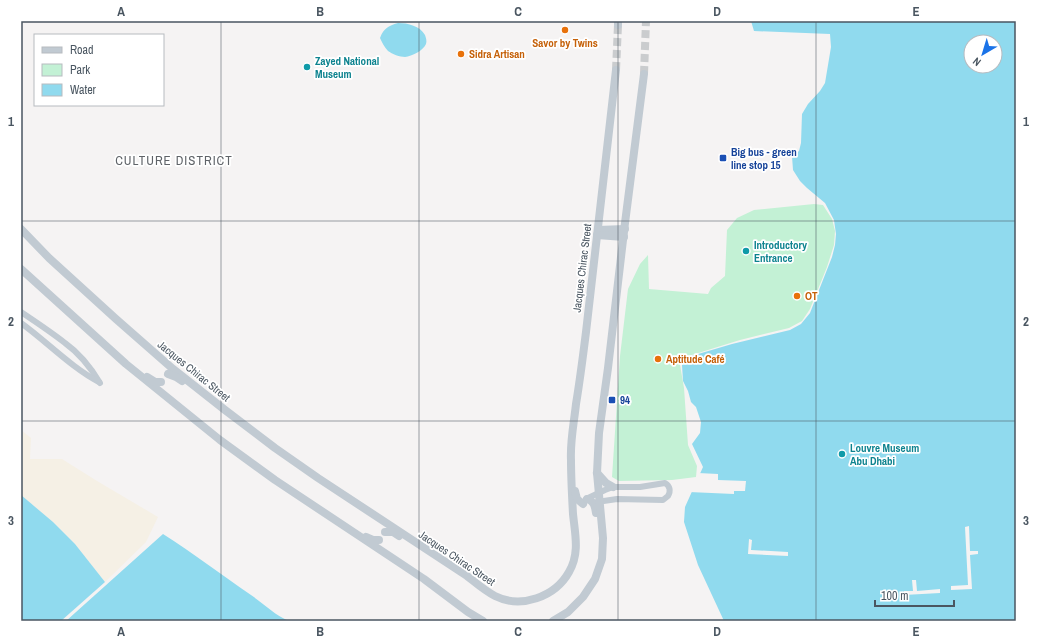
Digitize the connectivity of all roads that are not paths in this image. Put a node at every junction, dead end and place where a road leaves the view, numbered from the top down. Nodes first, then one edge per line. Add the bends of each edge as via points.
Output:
1 (616, 70) tunnel mouth
2 (644, 74) tunnel mouth
3 (21, 229) edge
4 (597, 232) junction
5 (624, 233) junction
6 (21, 234) edge
7 (33, 242) junction
8 (21, 269) edge
9 (21, 312) edge
10 (21, 322) edge
11 (66, 343) junction
12 (58, 353) junction
13 (171, 372) junction
14 (158, 385) junction
15 (597, 473) junction
16 (613, 487) junction
17 (640, 487) junction
18 (638, 500) junction
19 (586, 501) junction
20 (387, 528) junction
21 (377, 544) junction
22 (483, 621) edge
23 (553, 621) edge

1 - 4 street, Jacques Chirac Street
2 - 5 street, Jacques Chirac Street
3 - 7 street, Jacques Chirac Street
4 - 5 street
4 - 19 street, Jacques Chirac Street via 571,459
5 - 15 street, Jacques Chirac Street via 599,433
6 - 7 street
7 - 13 street, Jacques Chirac Street
8 - 14 street via 95,336
9 - 11 street
10 - 12 street
11 - 12 street via 64,351
11 - 12 street via 88,365 100,383
13 - 14 street
13 - 20 street, Jacques Chirac Street
14 - 21 street via 231,448 317,508
15 - 16 street
15 - 19 street, Jacques Chirac Street
16 - 17 street
16 - 19 street
17 - 18 street
17 - 18 street via 665,483 670,492 663,500
18 - 19 street
19 - 20 street, Jacques Chirac Street via 576,553 567,576 541,596 518,602 488,592 467,576
19 - 23 street, Jacques Chirac Street via 603,545 602,559 588,590 574,607
20 - 21 street
21 - 22 street

